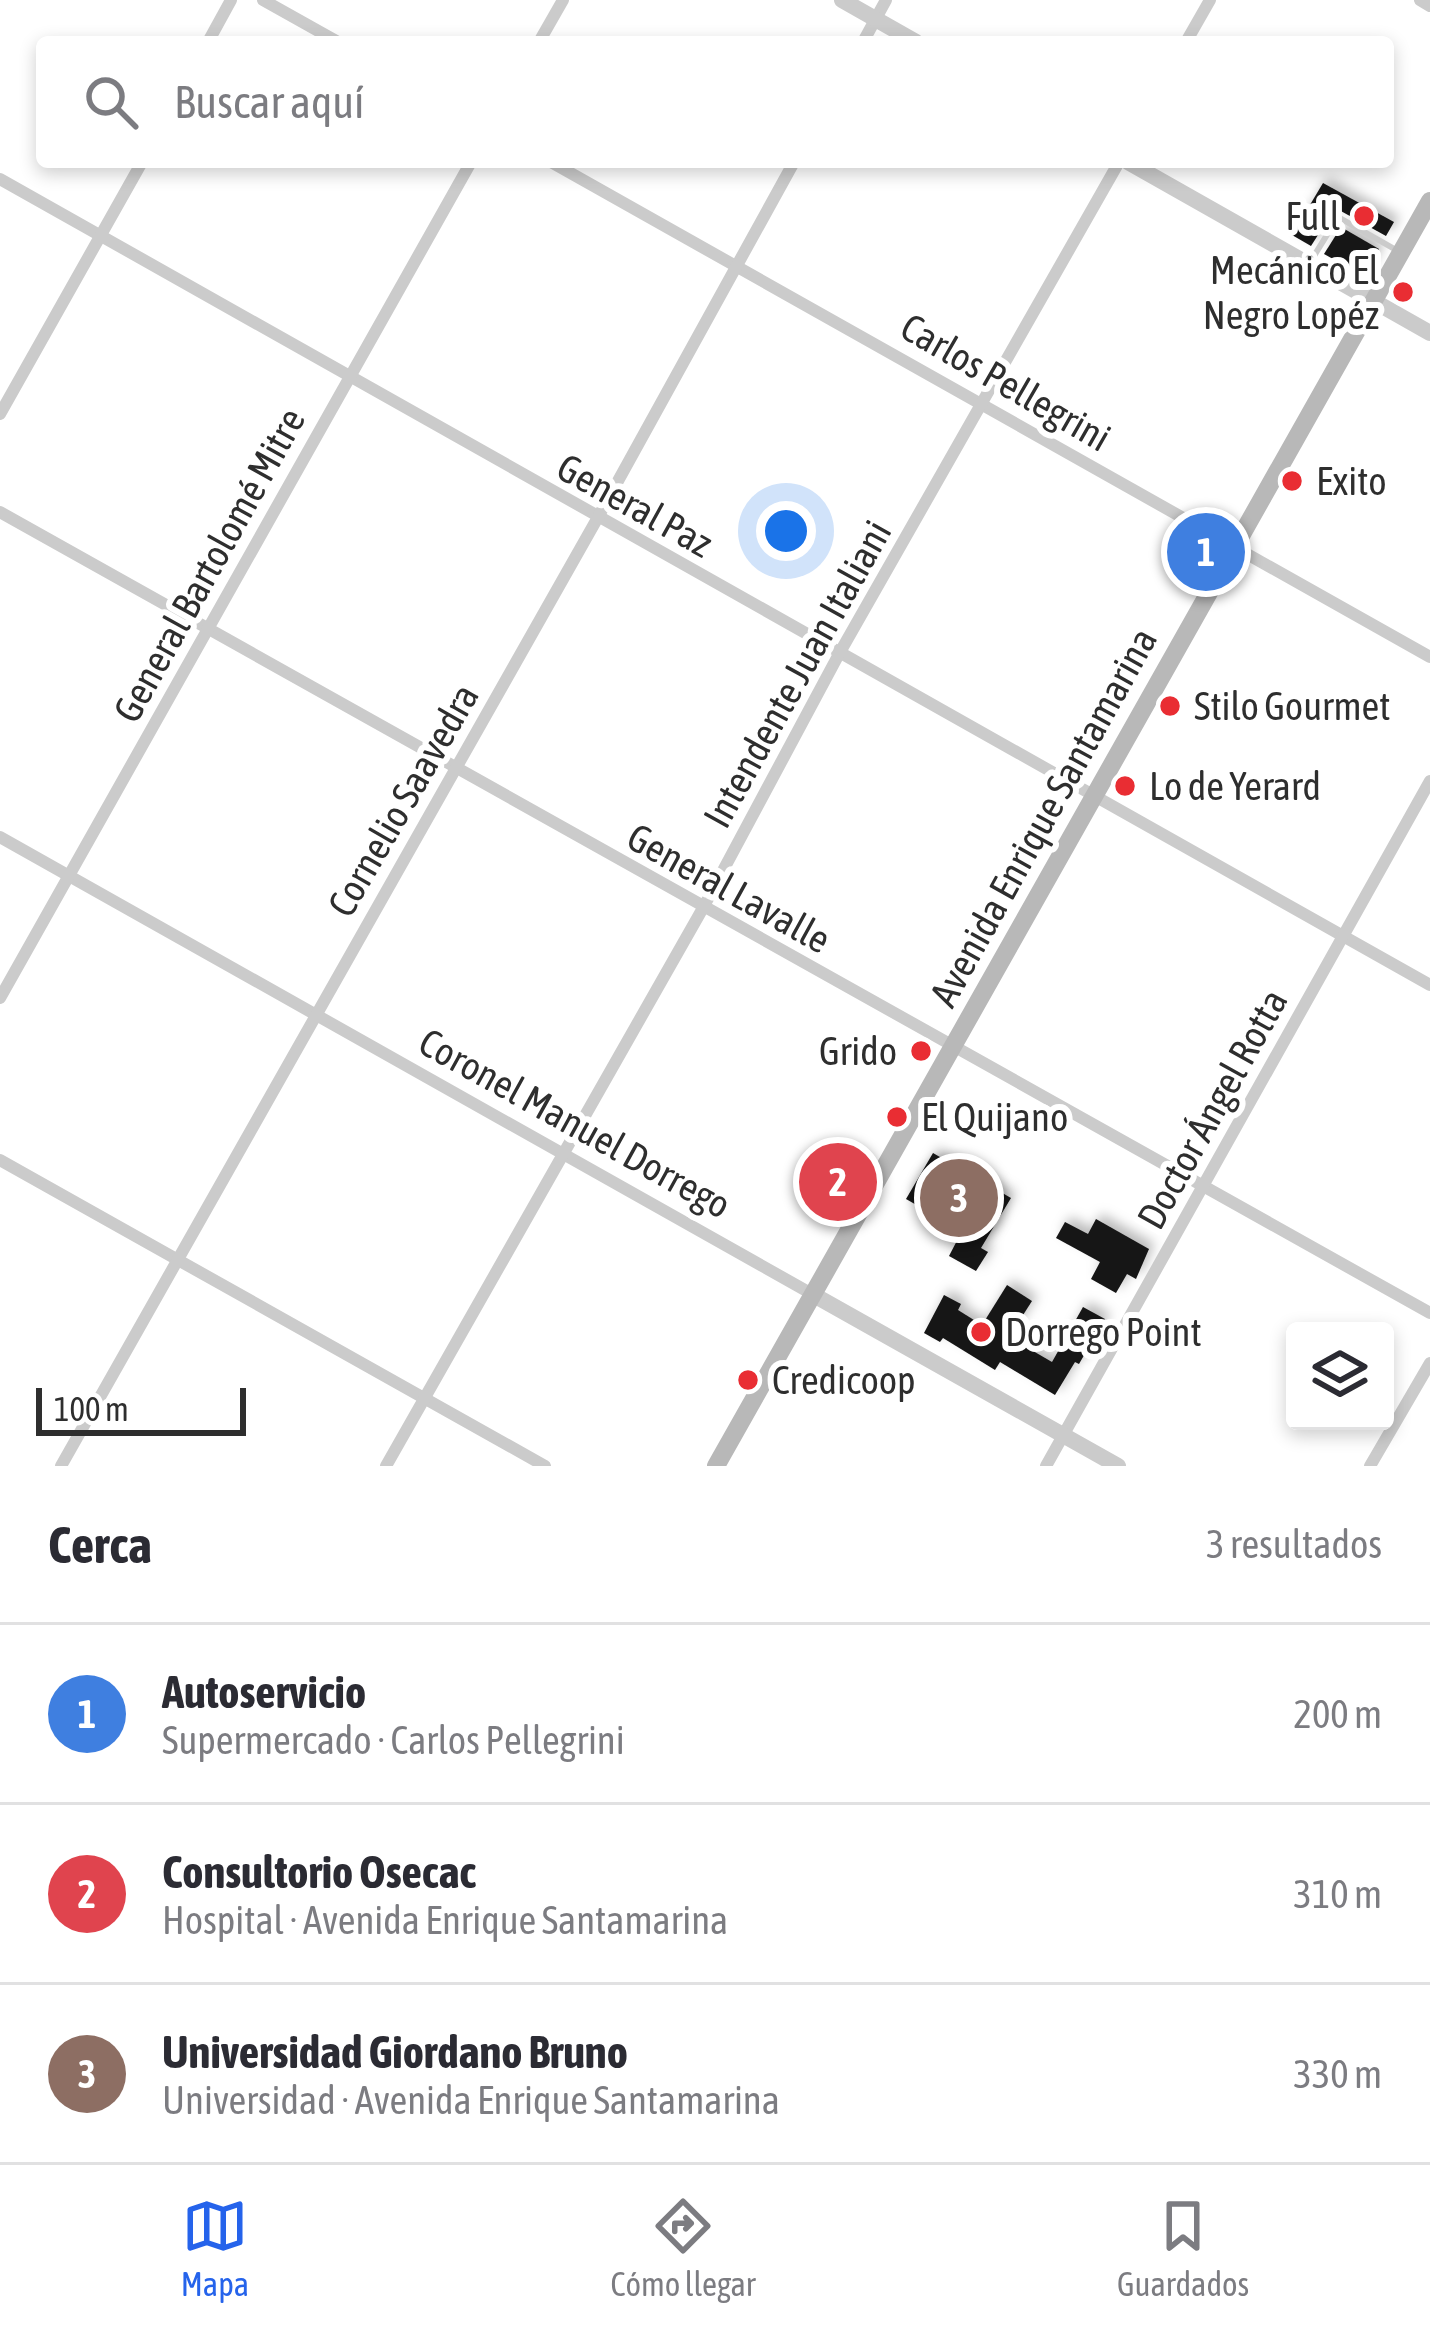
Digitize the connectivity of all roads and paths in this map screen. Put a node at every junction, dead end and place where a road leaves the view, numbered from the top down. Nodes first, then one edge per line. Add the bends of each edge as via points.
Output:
1 (231, 0) edge
2 (263, 0) edge
3 (562, 0) edge
4 (842, 0) edge
5 (886, 0) edge
6 (1210, 0) edge
7 (1420, 0) edge
8 (1430, 6) edge
9 (876, 19) junction
10 (211, 36) edge
11 (327, 36) edge
12 (542, 36) edge
13 (866, 36) edge
14 (906, 36) edge
15 (1189, 36) edge
16 (139, 168) edge
17 (468, 168) edge
18 (562, 168) edge
19 (791, 168) edge
20 (1116, 168) edge
21 (1139, 168) edge
22 (0, 179) edge
23 (1430, 201) edge
24 (102, 236) junction
25 (1401, 253) junction
26 (737, 263) junction
27 (1309, 265) junction
28 (1374, 301) junction
29 (1430, 333) edge
30 (349, 378) junction
31 (984, 404) junction
32 (0, 414) edge
33 (0, 512) edge
34 (597, 519) junction
35 (1232, 547) junction
36 (207, 631) junction
37 (839, 654) junction
38 (1430, 657) edge
39 (454, 769) junction
40 (1430, 781) edge
41 (1093, 797) junction
42 (0, 836) edge
43 (68, 877) junction
44 (703, 908) junction
45 (1342, 938) junction
46 (1430, 985) edge
47 (0, 998) edge
48 (315, 1015) junction
49 (952, 1048) junction
50 (561, 1153) junction
51 (0, 1160) edge
52 (1202, 1188) junction
53 (178, 1259) junction
54 (812, 1294) junction
55 (1430, 1313) edge
56 (1430, 1364) edge
57 (424, 1398) junction
58 (1063, 1435) junction
59 (61, 1466) edge
60 (386, 1466) edge
61 (545, 1466) edge
62 (716, 1466) edge
63 (1046, 1466) edge
64 (1118, 1466) edge
65 (1370, 1466) edge

1 - 10 street
2 - 11 street
3 - 12 street
4 - 9 street
5 - 9 street
6 - 15 street
7 - 8 street
9 - 13 street
9 - 14 street
16 - 24 street
17 - 30 street, General Bartolomé Mitre
18 - 26 street, Carlos Pellegrini
19 - 26 street, Cornelio Saavedra
20 - 31 street, Intendente Juan Italiani
21 - 27 street
22 - 24 street, General Paz
23 - 25 main road, Avenida Enrique Santamarina
24 - 30 street, General Paz
24 - 32 street
25 - 27 lane via 1338,217
25 - 28 main road, Avenida Enrique Santamarina
26 - 31 street, Carlos Pellegrini
26 - 34 street, Cornelio Saavedra
27 - 28 street
28 - 29 street
28 - 35 main road, Avenida Enrique Santamarina
30 - 34 street, General Paz
30 - 36 street, General Bartolomé Mitre
31 - 35 street, Carlos Pellegrini
31 - 37 street, Intendente Juan Italiani
33 - 36 street, General Lavalle
34 - 37 street, General Paz
34 - 39 street, Cornelio Saavedra
35 - 38 street, Carlos Pellegrini
35 - 41 main road, Avenida Enrique Santamarina
36 - 39 street, General Lavalle
36 - 43 street, General Bartolomé Mitre
37 - 41 street, General Paz
37 - 44 street, Intendente Juan Italiani
39 - 44 street, General Lavalle
39 - 48 street, Cornelio Saavedra
40 - 45 street, Doctor Ángel Rotta
41 - 45 street, General Paz
41 - 49 main road, Avenida Enrique Santamarina
42 - 43 street, Coronel Manuel Dorrego
43 - 47 street, General Bartolomé Mitre
43 - 48 street, Coronel Manuel Dorrego
44 - 49 street, General Lavalle
44 - 50 street, Intendente Juan Italiani
45 - 46 street, General Paz
45 - 52 street, Doctor Ángel Rotta
48 - 50 street, Coronel Manuel Dorrego
48 - 53 street, Cornelio Saavedra
49 - 52 street, General Lavalle
49 - 54 main road, Avenida Enrique Santamarina
50 - 54 street, Coronel Manuel Dorrego
50 - 57 street, Intendente Juan Italiani
51 - 53 street
52 - 55 street, General Lavalle
52 - 58 street, Doctor Ángel Rotta
53 - 57 street
53 - 59 street, Cornelio Saavedra
54 - 58 street, Coronel Manuel Dorrego
54 - 62 main road, Avenida Enrique Santamarina
56 - 65 street
57 - 60 street, Intendente Juan Italiani
57 - 61 street
58 - 63 street, Doctor Ángel Rotta
58 - 64 street, Coronel Manuel Dorrego

